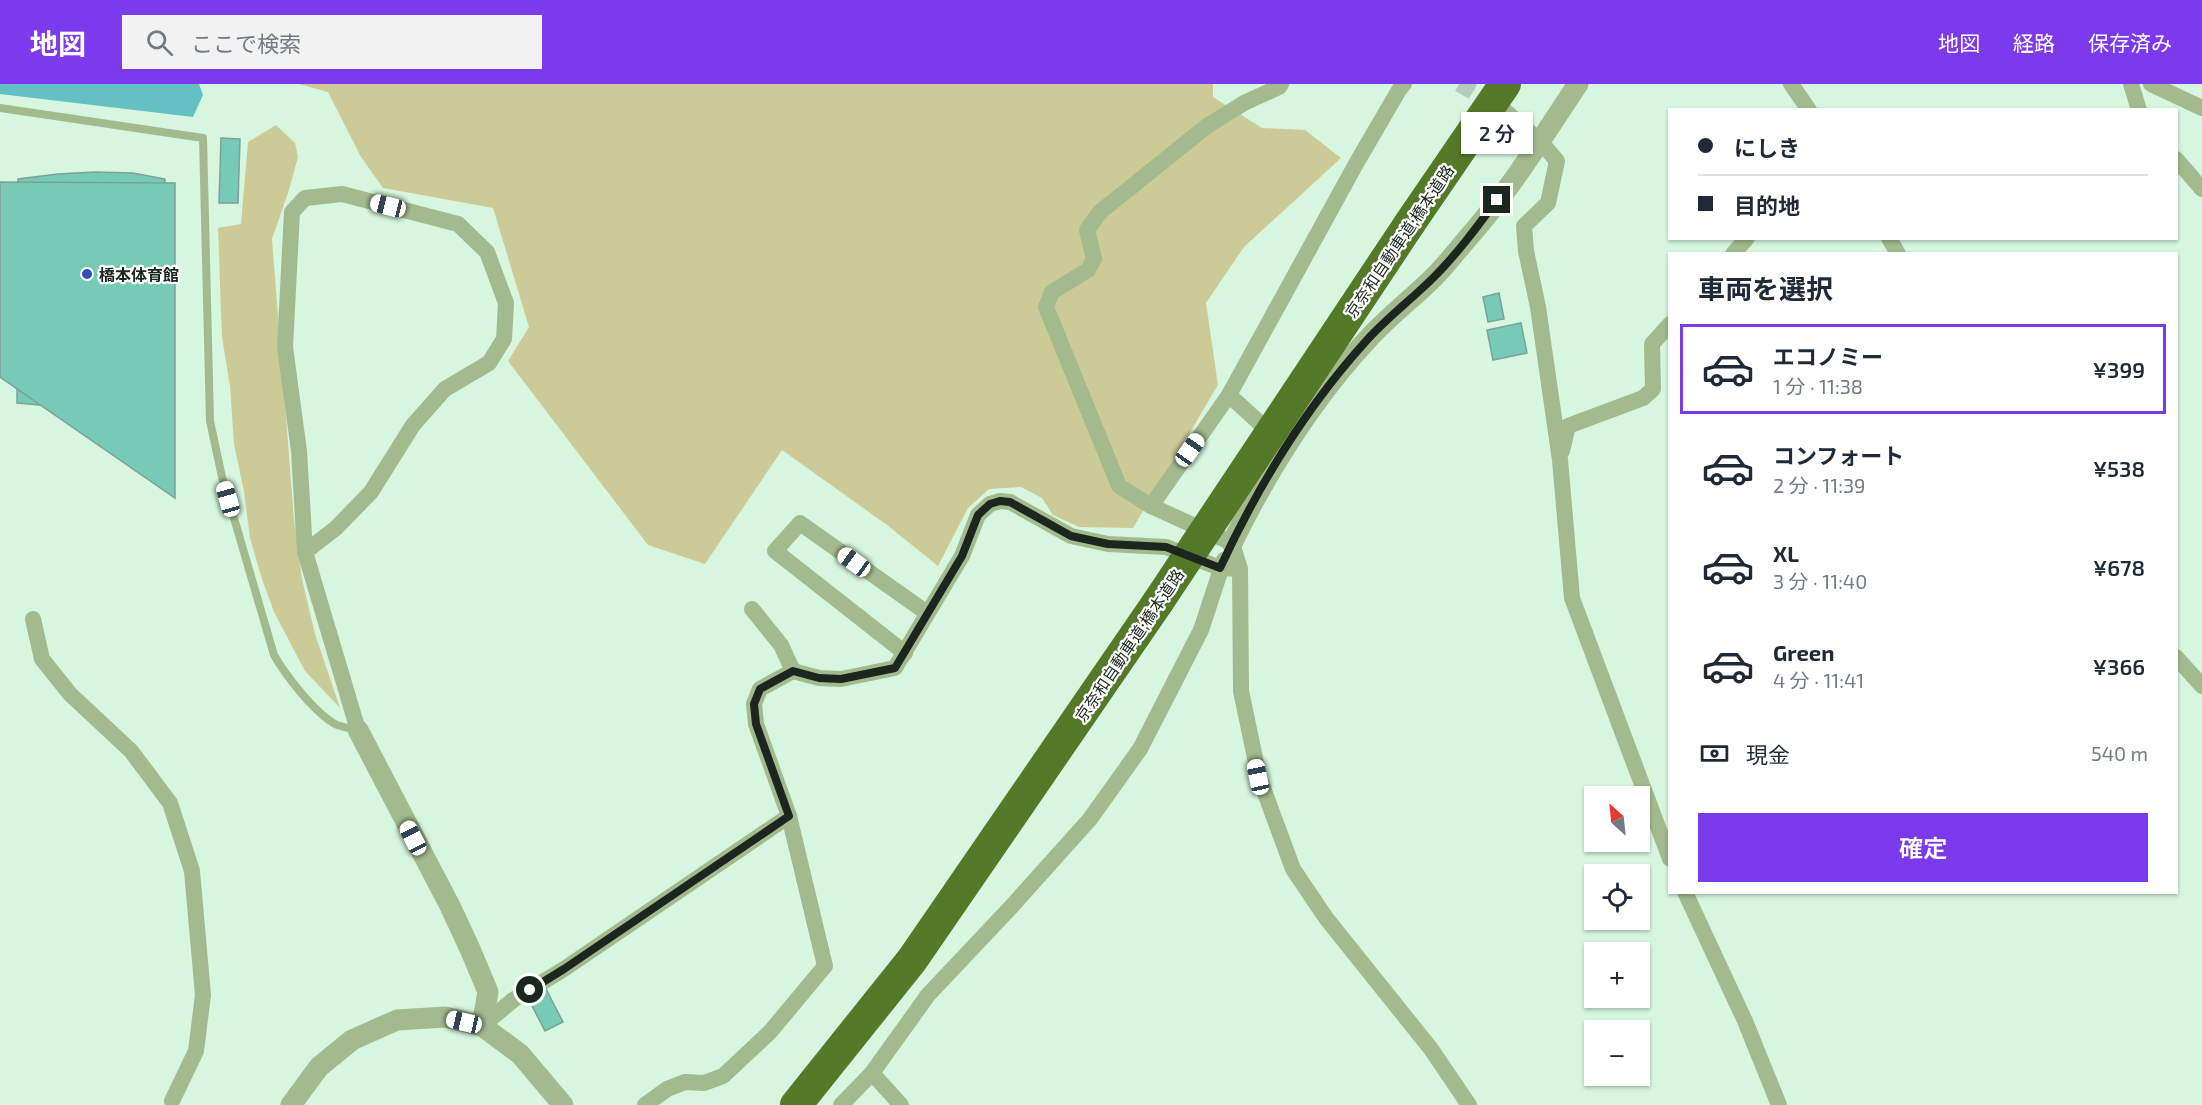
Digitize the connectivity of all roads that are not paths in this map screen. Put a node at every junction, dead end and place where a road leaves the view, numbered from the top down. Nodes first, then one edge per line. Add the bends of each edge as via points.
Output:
1 (1281, 84) edge
2 (1404, 84) edge
3 (1578, 84) edge
4 (1791, 84) edge
5 (2131, 84) edge
6 (2151, 84) edge
7 (1504, 97) edge
8 (0, 108) edge
9 (1808, 108) edge
10 (2138, 108) edge
11 (2202, 108) edge
12 (1540, 141) junction
13 (2178, 161) edge
14 (2202, 189) edge
15 (1745, 240) edge
16 (1735, 252) edge
17 (1668, 326) edge
18 (1229, 395) junction
19 (1286, 446) junction
20 (1560, 459) junction
21 (1151, 506) junction
22 (1232, 543) junction
23 (305, 552) junction
24 (1220, 568) junction
25 (1240, 569) junction
26 (752, 609) dead end
27 (927, 613) junction
28 (33, 619) dead end
29 (905, 653) junction
30 (2178, 659) edge
31 (793, 671) junction
32 (2202, 686) edge
33 (358, 730) junction
34 (789, 816) junction
35 (1668, 854) edge
36 (1686, 894) edge
37 (482, 1026) junction
38 (872, 1073) junction
39 (172, 1104) edge
40 (291, 1105) edge
41 (563, 1105) edge
42 (645, 1105) edge
43 (796, 1105) edge
44 (841, 1105) edge
45 (901, 1105) edge
46 (1469, 1105) edge
47 (1779, 1105) edge

1 - 21 street via 1207,126 1100,212 1087,230 1094,259 1088,270 1052,292 1046,307 1119,486
2 - 18 street
3 - 12 street
4 - 9 street
5 - 10 street
6 - 11 street
7 - 12 street
7 - 43 highway, 京奈和自動車道;橋本道路, bridge via 1410,223 1158,602 912,960
8 - 33 lane via 203,138 210,421 222,477 274,655 283,671 323,715 336,725
12 - 19 street via 1470,237 1368,339
12 - 20 street via 1557,161 1556,170 1548,203 1524,226
13 - 14 street
15 - 16 street
17 - 20 street via 1652,344 1653,389 1643,398 1568,426
18 - 19 street
18 - 21 street
19 - 22 street
20 - 35 street via 1572,598
21 - 22 street
22 - 24 street
22 - 25 street
23 - 23 street via 300,451 285,347 292,212 305,198 342,195 458,224 487,252 506,303 504,339 489,363 446,389 413,425 371,492 336,528
23 - 33 street
24 - 25 street
24 - 27 street via 1166,547 1108,544 1071,536 1010,502 1000,501 978,515 962,556
24 - 38 street via 1201,630 1140,749 1090,819 928,995
25 - 46 street via 1240,691 1258,777 1293,869 1326,918 1431,1049
26 - 31 street via 781,645
27 - 29 street
27 - 29 street via 800,523 775,551
28 - 39 street via 42,659 70,694 131,751 170,803 192,871 203,995 196,1051
29 - 31 street via 895,668 841,679
30 - 32 street
31 - 34 street via 760,689 754,704 756,724
33 - 37 street via 450,906 484,981 488,992
34 - 37 street via 513,1000
34 - 42 street via 825,966 770,1032 723,1076 704,1083 685,1082
36 - 47 street
37 - 40 street via 445,1017 397,1020 352,1040 319,1067
37 - 41 street via 520,1054
38 - 44 street
38 - 45 street

